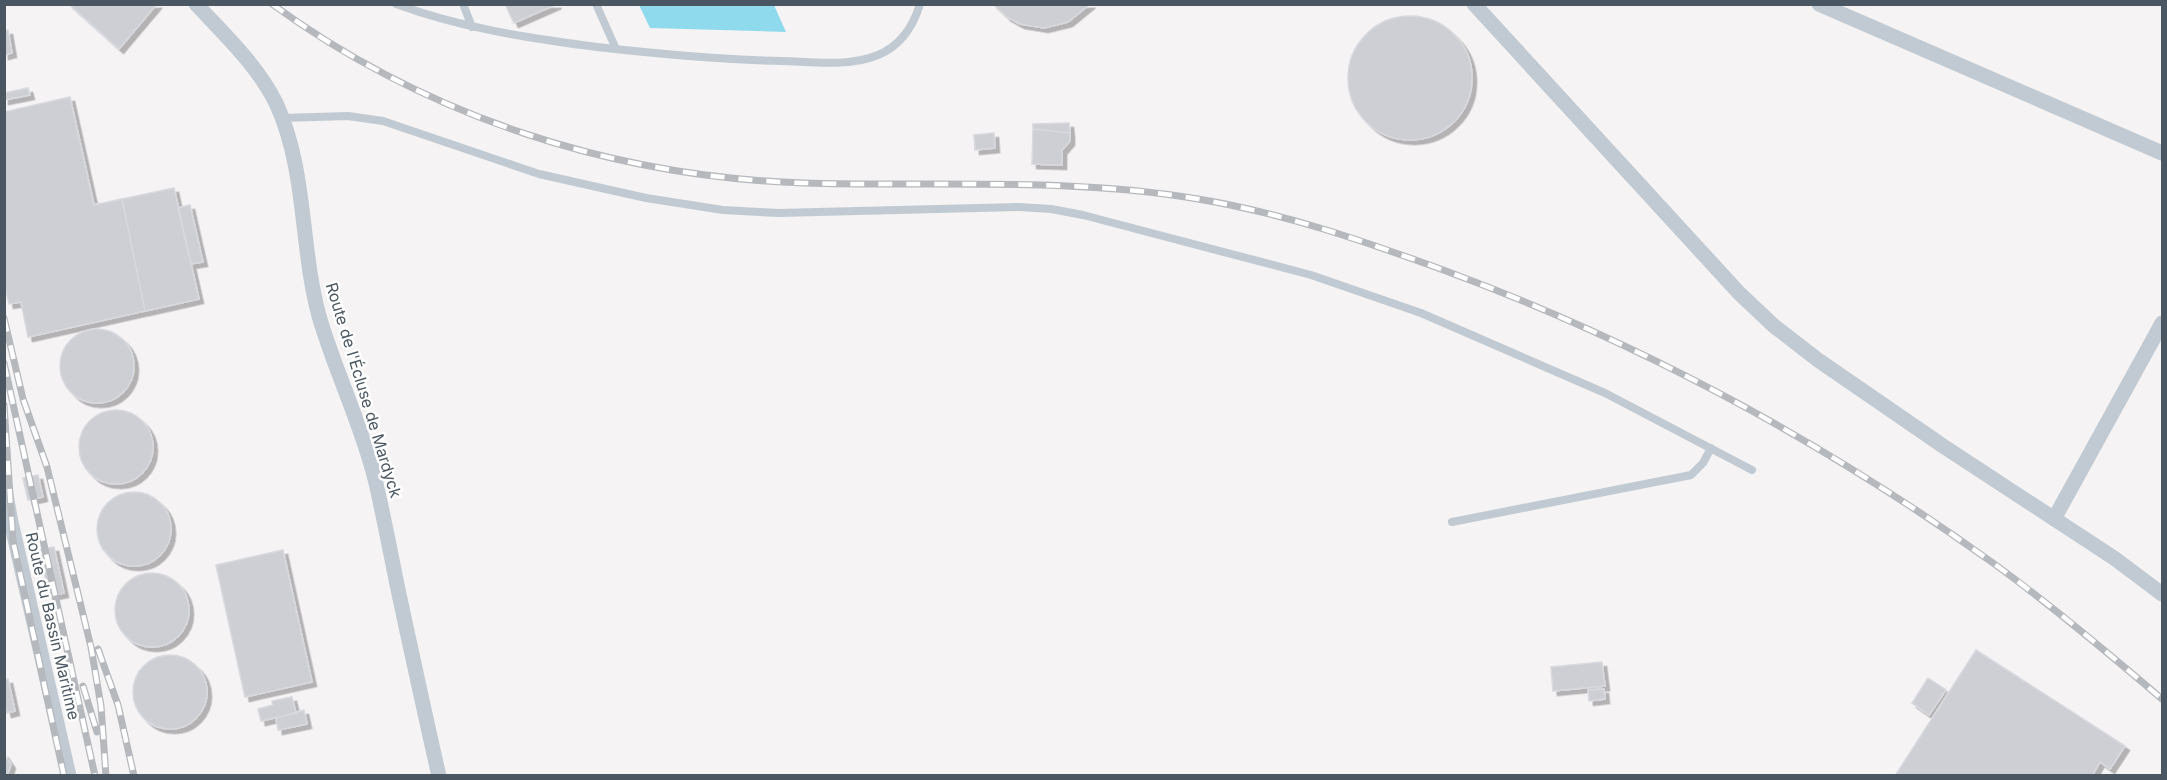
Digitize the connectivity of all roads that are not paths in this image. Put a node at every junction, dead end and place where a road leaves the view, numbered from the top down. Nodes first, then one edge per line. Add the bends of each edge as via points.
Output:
1 (196, 4) edge
2 (396, 4) edge
3 (463, 4) edge
4 (596, 4) edge
5 (920, 4) edge
6 (1474, 4) edge
7 (1818, 4) edge
8 (472, 27) junction
9 (616, 49) junction
10 (282, 118) junction
11 (2163, 153) edge
12 (2163, 323) edge
13 (1711, 448) junction
14 (1752, 470) dead end
15 (4, 484) edge
16 (2054, 519) junction
17 (1452, 522) dead end
18 (2163, 594) edge
19 (69, 776) edge
20 (439, 776) edge

1 - 10 street, Route de l'Écluse de Mardyck via 252,67
2 - 8 lane
3 - 8 lane
4 - 9 lane
5 - 9 lane via 912,25 895,45 856,61 705,58
6 - 16 street via 1762,316 1818,360
7 - 11 street
8 - 9 lane
10 - 13 lane via 348,116 383,121 539,174 716,209 778,213 1030,207 1083,215 1311,275 1390,302 1584,383
10 - 20 street, Route de l'Écluse de Mardyck via 298,182 317,309 375,478
12 - 16 street
13 - 14 lane
13 - 17 lane via 1691,475
15 - 19 street, Route du Bassin Maritime
16 - 18 street

